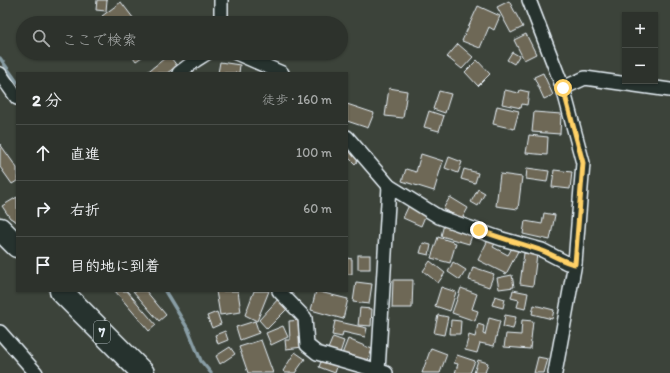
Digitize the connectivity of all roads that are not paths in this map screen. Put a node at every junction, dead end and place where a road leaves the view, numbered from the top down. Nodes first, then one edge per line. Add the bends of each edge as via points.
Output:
1 (221, 0) edge
2 (529, 0) edge
3 (221, 16) edge
4 (196, 60) edge
5 (252, 60) edge
6 (180, 72) edge
7 (280, 72) edge
8 (0, 74) edge
9 (563, 88) junction
10 (670, 90) edge
11 (16, 97) edge
12 (348, 138) edge
13 (389, 186) junction
14 (6, 231) edge
15 (16, 245) edge
16 (575, 264) junction
17 (62, 292) edge
18 (280, 292) edge
19 (0, 332) edge
20 (382, 372) edge
21 (36, 373) edge
22 (143, 373) edge
23 (555, 373) edge

1 - 3 street
2 - 9 street
4 - 6 street
5 - 7 street
8 - 11 street
9 - 10 street via 584,78
9 - 16 street via 583,163
12 - 13 street
13 - 16 street via 439,217 542,250 567,263
13 - 20 street
14 - 15 highway
16 - 23 street
17 - 22 highway, 7
18 - 20 street via 305,318 307,345 316,352
19 - 21 street

